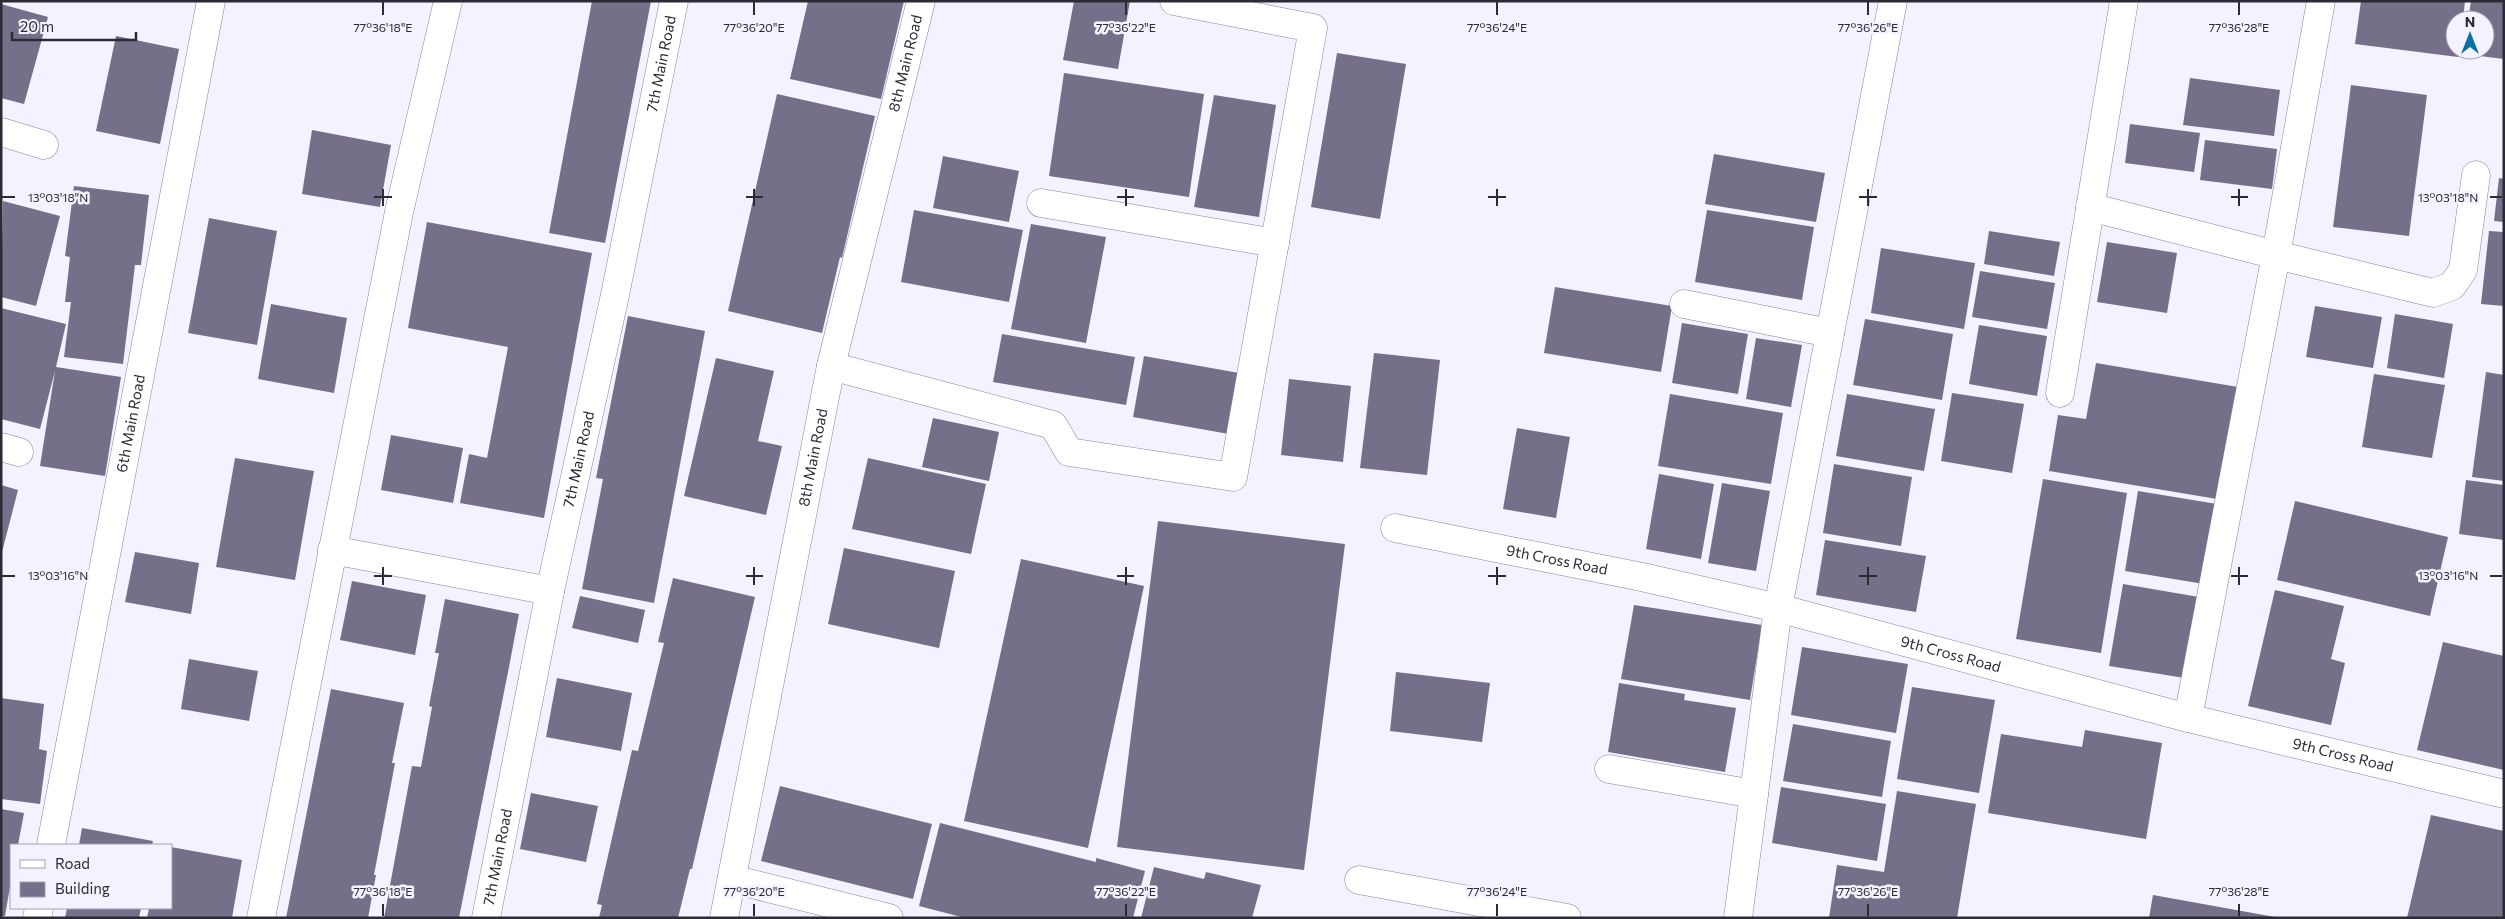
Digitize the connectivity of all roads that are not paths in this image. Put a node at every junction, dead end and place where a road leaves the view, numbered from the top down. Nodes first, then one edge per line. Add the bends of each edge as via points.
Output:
1 (212, 1) edge
2 (448, 1) edge
3 (674, 1) edge
4 (921, 1) edge
5 (1174, 1) edge
6 (1893, 1) edge
7 (2124, 1) edge
8 (2321, 1) edge
9 (1, 132) edge
10 (44, 145) dead end
11 (2476, 175) dead end
12 (1041, 203) dead end
13 (2090, 207) junction
14 (1275, 243) junction
15 (2276, 255) junction
16 (1684, 304) dead end
17 (1830, 333) junction
18 (831, 366) junction
19 (2060, 393) dead end
20 (1395, 528) dead end
21 (332, 550) junction
22 (550, 590) junction
23 (1778, 608) junction
24 (2188, 718) junction
25 (1609, 769) dead end
26 (1754, 794) junction
27 (2504, 794) edge
28 (51, 844) edge
29 (732, 879) junction
30 (1359, 880) dead end
31 (261, 918) edge
32 (486, 918) edge
33 (724, 918) edge
34 (889, 918) edge
35 (1567, 918) edge
36 (1738, 918) edge

1 - 28 street, 6th Main Road
2 - 21 street via 398,212
3 - 22 street, 7th Main Road via 615,295
4 - 18 street, 8th Main Road
5 - 14 street via 1313,28
6 - 17 street
7 - 13 street
8 - 15 street
9 - 10 street
11 - 15 street via 2463,270 2452,286 2433,293
12 - 14 street
13 - 15 street
13 - 19 street
14 - 18 street via 1233,477 1069,452 1053,425
15 - 24 street
16 - 17 street
17 - 23 street
18 - 29 street, 8th Main Road
20 - 23 street, 9th Cross Road via 1642,577
21 - 22 street
21 - 31 street
22 - 32 street, 7th Main Road
23 - 24 street, 9th Cross Road
23 - 26 street
24 - 27 street, 9th Cross Road
25 - 26 street
26 - 36 street
29 - 33 street, 8th Main Road
29 - 34 street
30 - 35 street

